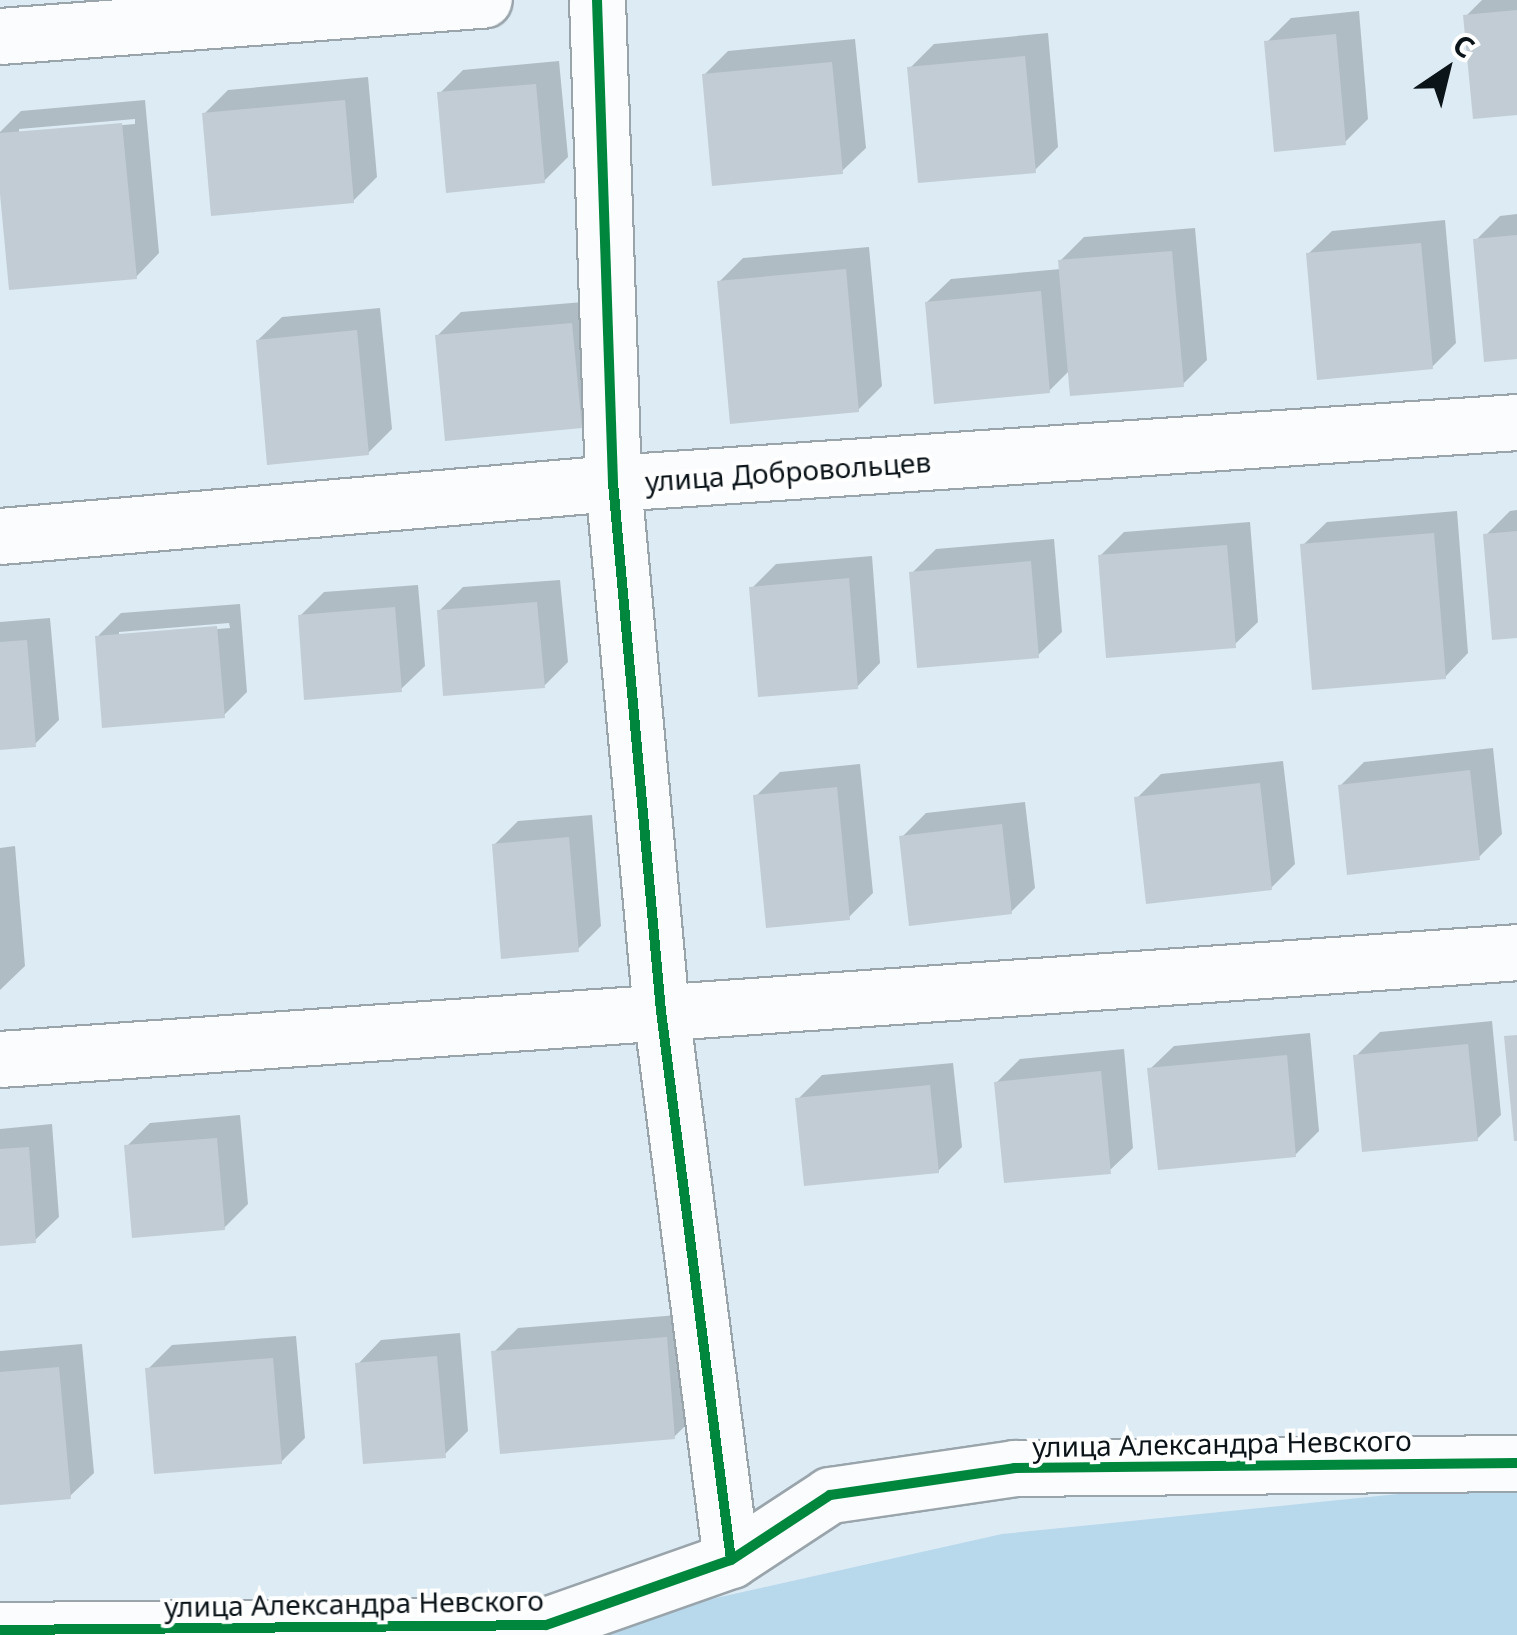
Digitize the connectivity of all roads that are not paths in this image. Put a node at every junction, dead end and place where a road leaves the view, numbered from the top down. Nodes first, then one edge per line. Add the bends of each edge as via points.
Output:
1 (484, 0) edge
2 (598, 0) edge
3 (0, 36) edge
4 (1517, 422) edge
5 (613, 483) junction
6 (0, 536) edge
7 (1517, 952) edge
8 (660, 1011) junction
9 (0, 1059) edge
10 (1517, 1463) edge
11 (731, 1560) junction
12 (0, 1630) edge

1 - 3 street
2 - 5 street
4 - 5 street, улица Добровольцев
5 - 6 street, улица Добровольцев
5 - 8 street
7 - 8 street
8 - 9 street
8 - 11 street
10 - 11 street, улица Александра Невского via 1014,1468 830,1495
11 - 12 street, улица Александра Невского via 546,1625

